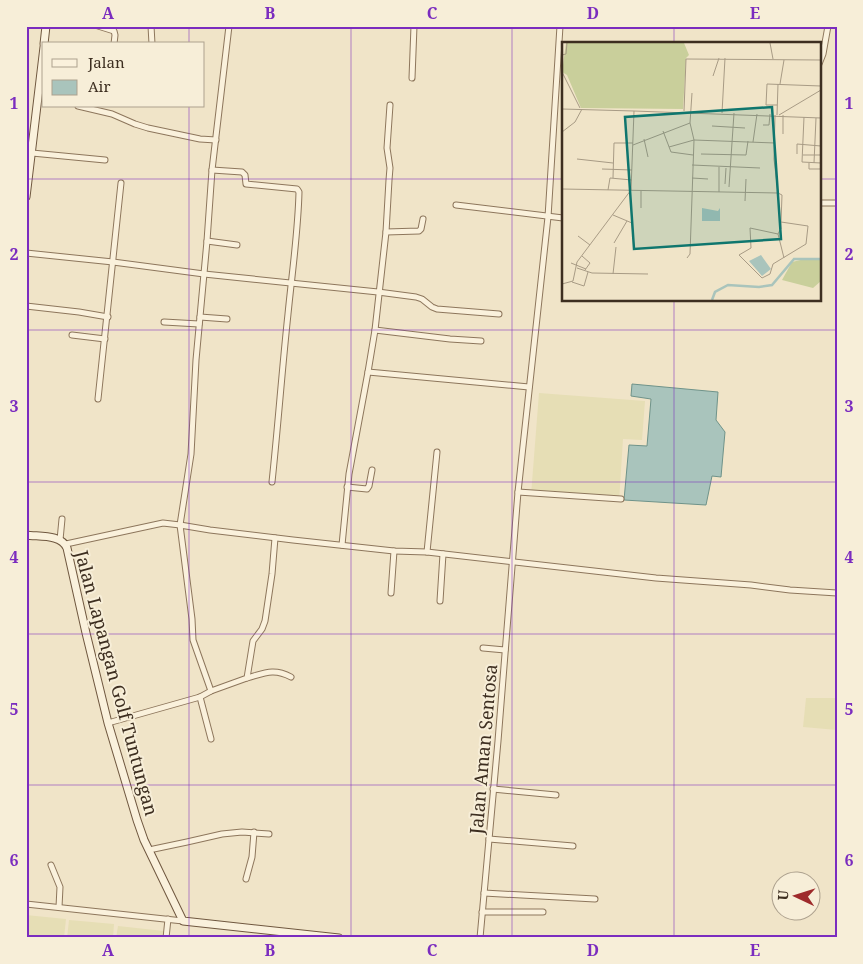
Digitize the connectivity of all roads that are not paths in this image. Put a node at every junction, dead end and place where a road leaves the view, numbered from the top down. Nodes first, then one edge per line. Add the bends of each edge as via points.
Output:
1 (46, 26) edge
2 (98, 26) edge
3 (151, 26) edge
4 (229, 26) edge
5 (414, 26) edge
6 (560, 26) edge
7 (828, 26) edge
8 (44, 42) edge
9 (114, 42) edge
10 (152, 42) edge
11 (820, 62) edge
12 (412, 78) dead end
13 (42, 81) edge
14 (41, 99) edge
15 (390, 105) dead end
16 (87, 108) edge
17 (216, 140) junction
18 (32, 153) junction
19 (105, 160) dead end
20 (212, 170) junction
21 (121, 183) dead end
22 (26, 197) edge
23 (820, 203) edge
24 (837, 203) edge
25 (456, 206) dead end
26 (548, 217) junction
27 (422, 218) dead end
28 (562, 218) edge
29 (386, 232) junction
30 (208, 241) junction
31 (238, 245) dead end
32 (26, 253) edge
33 (113, 262) junction
34 (204, 274) junction
35 (291, 284) junction
36 (378, 292) junction
37 (26, 306) edge
38 (500, 314) dead end
39 (108, 317) junction
40 (200, 317) junction
41 (226, 319) dead end
42 (164, 322) dead end
43 (199, 324) junction
44 (375, 330) junction
45 (72, 335) dead end
46 (105, 339) junction
47 (481, 341) dead end
48 (368, 372) junction
49 (528, 387) junction
50 (98, 399) dead end
51 (437, 452) dead end
52 (372, 470) dead end
53 (272, 482) dead end
54 (347, 487) junction
55 (518, 492) junction
56 (621, 500) dead end
57 (62, 519) dead end
58 (180, 525) junction
59 (26, 536) edge
60 (275, 538) junction
61 (63, 542) junction
62 (342, 545) junction
63 (394, 551) junction
64 (427, 552) junction
65 (443, 554) junction
66 (512, 562) junction
67 (391, 593) dead end
68 (837, 593) edge
69 (440, 601) dead end
70 (483, 648) dead end
71 (504, 650) junction
72 (291, 677) dead end
73 (247, 678) junction
74 (211, 691) junction
75 (200, 697) junction
76 (108, 723) junction
77 (211, 739) dead end
78 (493, 789) junction
79 (556, 795) dead end
80 (254, 832) junction
81 (269, 834) dead end
82 (489, 839) junction
83 (572, 846) dead end
84 (149, 850) junction
85 (51, 866) dead end
86 (246, 879) dead end
87 (484, 893) junction
88 (595, 899) dead end
89 (26, 904) edge
90 (59, 908) junction
91 (482, 912) junction
92 (544, 912) dead end
93 (168, 919) junction
94 (183, 921) junction
95 (166, 938) edge
96 (339, 938) edge
97 (480, 938) edge

1 - 8 street
2 - 9 street via 114,31
3 - 10 street
4 - 17 street
5 - 12 street
6 - 26 street, Jalan Aman Sentosa
7 - 11 street
13 - 14 street
14 - 18 street
15 - 29 street
16 - 17 street via 148,128
17 - 20 street
18 - 19 street
18 - 22 street
20 - 30 street
20 - 35 street via 244,173 246,184 298,190
21 - 33 street
23 - 24 street
25 - 26 street
26 - 28 street
26 - 49 street, Jalan Aman Sentosa
27 - 29 street via 419,231
29 - 36 street
30 - 31 street
30 - 34 street
32 - 33 street
33 - 34 street
33 - 39 street
34 - 35 street
34 - 40 street
35 - 36 street
35 - 53 street
36 - 38 street via 419,298 437,309
36 - 44 street
37 - 39 street
39 - 46 street
40 - 41 street
40 - 43 street
42 - 43 street
43 - 58 street via 191,454
44 - 47 street
44 - 48 street
45 - 46 street
46 - 50 street
48 - 49 street
48 - 54 street
49 - 55 street, Jalan Aman Sentosa
51 - 64 street
52 - 54 street via 367,489
54 - 62 street
55 - 56 street
55 - 66 street, Jalan Aman Sentosa
57 - 61 street
58 - 60 street
58 - 61 street via 159,524
58 - 74 street via 193,640
59 - 61 street, Jalan Lapangan Golf Tuntungan
60 - 62 street
60 - 73 street via 265,621 253,639
61 - 76 street, Jalan Lapangan Golf Tuntungan via 69,552
62 - 63 street
63 - 64 street
63 - 67 street
64 - 65 street
65 - 66 street
65 - 69 street
66 - 68 street
66 - 71 street, Jalan Aman Sentosa
70 - 71 street
71 - 78 street, Jalan Aman Sentosa
72 - 73 street via 276,671
73 - 74 street
74 - 75 street
75 - 76 street
75 - 77 street
76 - 84 street, Jalan Lapangan Golf Tuntungan
78 - 79 street
78 - 82 street, Jalan Aman Sentosa
80 - 81 street
80 - 84 street via 222,834
80 - 86 street
82 - 83 street
82 - 87 street, Jalan Aman Sentosa
84 - 94 street, Jalan Lapangan Golf Tuntungan
85 - 90 street via 60,887
87 - 88 street
87 - 91 street, Jalan Aman Sentosa
89 - 90 street
90 - 93 street
91 - 92 street
91 - 97 street, Jalan Aman Sentosa
93 - 94 street
93 - 95 street
94 - 96 street

